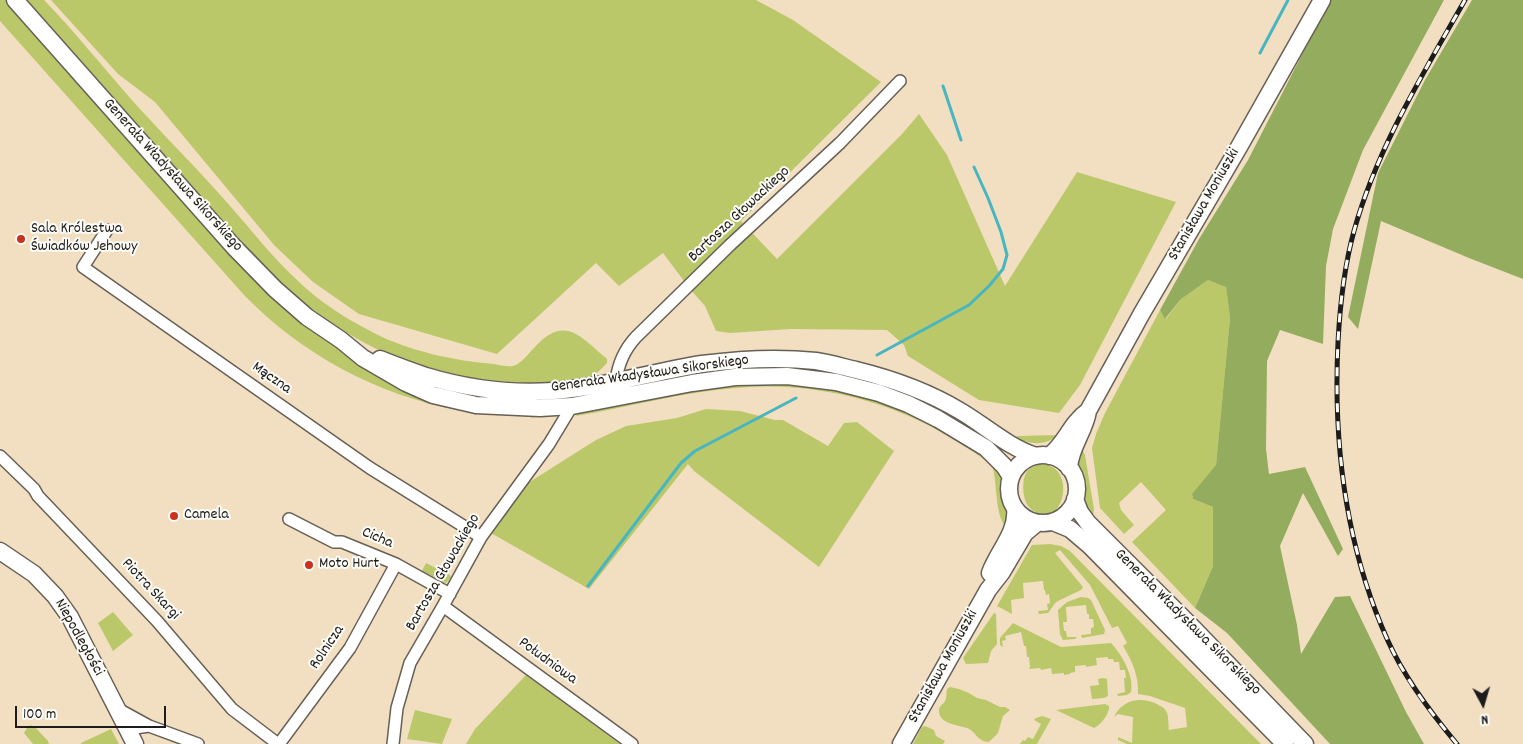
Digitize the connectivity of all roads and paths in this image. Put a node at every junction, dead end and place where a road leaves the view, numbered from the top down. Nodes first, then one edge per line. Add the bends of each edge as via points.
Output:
1 (15, 0) edge
2 (1322, 0) edge
3 (900, 81) dead end
4 (108, 230) dead end
5 (341, 340) junction
6 (616, 381) junction
7 (572, 406) junction
8 (1088, 411) junction
9 (0, 456) edge
10 (1042, 456) junction
11 (1069, 468) junction
12 (1011, 477) junction
13 (1075, 499) junction
14 (1015, 508) junction
15 (289, 519) dead end
16 (1045, 522) junction
17 (481, 537) junction
18 (0, 551) edge
19 (396, 564) junction
20 (988, 590) junction
21 (450, 594) junction
22 (444, 606) junction
23 (117, 708) junction
24 (149, 726) junction
25 (132, 738) edge
26 (198, 744) edge
27 (279, 744) edge
28 (393, 744) edge
29 (632, 744) edge
30 (901, 744) edge
31 (1285, 744) edge
32 (1305, 744) edge

1 - 5 main road, Generała Władysława Sikorskiego via 234,247 307,317
2 - 8 main road, Stanisława Moniuszki
3 - 6 street, Bartosza Głowackiego via 840,143 633,340 619,364
4 - 17 street, Mączna via 82,267 370,468
5 - 6 main road, Generała Władysława Sikorskiego via 381,359 457,384 553,391
5 - 7 main road, Generała Władysława Sikorskiego via 363,358 432,395 476,405
6 - 10 main road, Generała Władysława Sikorskiego via 733,360 817,361 917,389 962,412 1015,448
7 - 12 main road, Generała Władysława Sikorskiego via 735,377 788,376 836,382 879,393 938,419 986,448
7 - 17 street, Bartosza Głowackiego via 549,444
8 - 10 main road, Stanisława Moniuszki via 1074,423 1059,447
8 - 11 main road, Stanisława Moniuszki
9 - 27 street, Piotra Skargi via 157,621 232,709
10 - 11 main road via 1056,458
10 - 12 main road via 1024,462
11 - 13 main road via 1077,487
12 - 14 main road via 1009,493
13 - 16 main road via 1064,516
13 - 32 main road, Generała Władysława Sikorskiego via 1088,523
14 - 16 main road via 1028,520
14 - 20 main road, Stanisława Moniuszki via 1014,522 992,568
15 - 19 street, Cicha via 334,542 342,542
16 - 20 main road, Stanisława Moniuszki via 1025,533
16 - 31 main road, Generała Władysława Sikorskiego via 1070,529 1090,546
17 - 21 street, Bartosza Głowackiego
18 - 23 main road, Niepodległości via 34,574 55,596 70,617
19 - 21 street, Cicha
19 - 27 street, Rolnicza via 350,648
20 - 30 main road, Stanisława Moniuszki
21 - 22 street, Bartosza Głowackiego
22 - 28 street, Bartosza Głowackiego via 410,663 397,708
22 - 29 street, Południowa
23 - 24 street
23 - 25 main road, Niepodległości
24 - 25 street via 135,728
24 - 26 street

